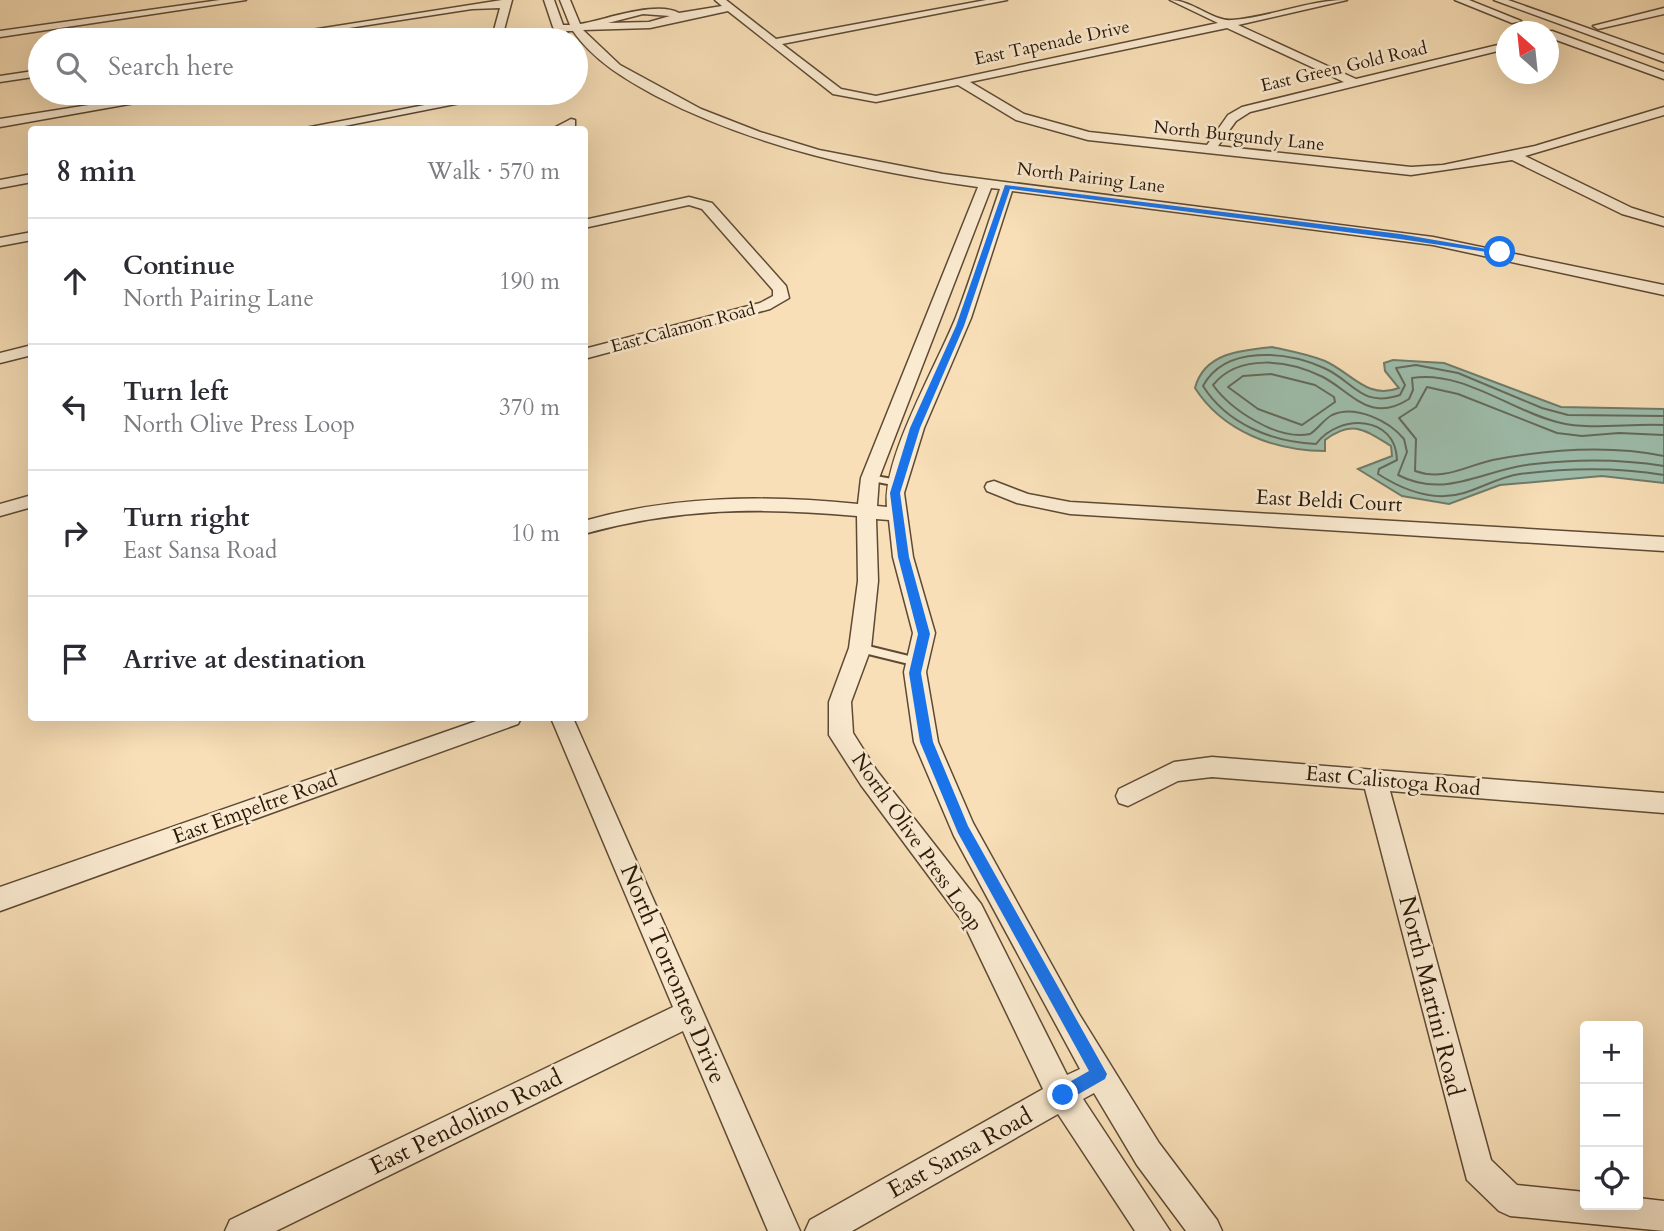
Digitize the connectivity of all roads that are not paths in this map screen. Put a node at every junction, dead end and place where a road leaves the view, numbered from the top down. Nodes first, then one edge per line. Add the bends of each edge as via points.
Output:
1 (241, 0) edge
2 (549, 0) edge
3 (565, 0) edge
4 (1002, 0) edge
5 (1175, 0) edge
6 (1342, 0) edge
7 (1460, 0) edge
8 (1500, 0) edge
9 (506, 2) edge
10 (724, 3) edge
11 (1664, 10) edge
12 (1515, 21) edge
13 (1228, 24) junction
14 (580, 26) junction
15 (1598, 26) dead end
16 (43, 28) edge
17 (330, 28) edge
18 (500, 28) edge
19 (559, 28) edge
20 (566, 28) edge
21 (28, 30) edge
22 (0, 34) edge
23 (588, 38) edge
24 (1559, 38) edge
25 (774, 42) junction
26 (1496, 49) edge
27 (1664, 59) edge
28 (588, 64) edge
29 (28, 75) edge
30 (1664, 76) edge
31 (0, 79) edge
32 (960, 81) junction
33 (1354, 83) junction
34 (111, 105) edge
35 (436, 105) edge
36 (1664, 111) edge
37 (384, 114) junction
38 (0, 123) edge
39 (571, 123) dead end
40 (322, 126) edge
41 (391, 126) edge
42 (565, 126) edge
43 (1209, 150) junction
44 (1519, 153) junction
45 (28, 179) edge
46 (0, 184) edge
47 (995, 190) junction
48 (1664, 222) edge
49 (588, 224) edge
50 (28, 237) edge
51 (0, 242) edge
52 (1664, 290) edge
53 (1664, 304) edge
54 (28, 351) edge
55 (588, 353) edge
56 (0, 358) edge
57 (870, 478) junction
58 (898, 483) junction
59 (994, 487) dead end
60 (28, 502) edge
61 (0, 510) edge
62 (867, 511) junction
63 (898, 515) junction
64 (588, 527) edge
65 (1664, 544) edge
66 (860, 648) junction
67 (917, 662) junction
68 (501, 721) edge
69 (563, 721) edge
70 (1375, 780) junction
71 (1128, 796) dead end
72 (1664, 803) edge
73 (0, 899) edge
74 (690, 1013) junction
75 (1100, 1074) junction
76 (1063, 1095) junction
77 (1664, 1217) edge
78 (242, 1231) edge
79 (784, 1231) edge
80 (821, 1231) edge
81 (1154, 1231) edge
82 (1206, 1231) edge

1 - 16 street
2 - 19 street
3 - 14 street, North Pairing Lane
4 - 25 street
5 - 13 street
6 - 13 street, East Tapenade Drive
7 - 12 street
8 - 27 street
9 - 17 street
9 - 18 street
10 - 14 street via 673,14 650,25
10 - 25 street
11 - 15 street
13 - 32 street, East Tapenade Drive
13 - 33 street
14 - 20 street
21 - 22 street
23 - 47 street, North Pairing Lane via 603,61 679,106 738,129
24 - 30 street
25 - 32 street, East Tapenade Drive via 837,92 852,96 876,99
26 - 33 street, East Green Gold Road
28 - 47 street, North Pairing Lane via 625,90 680,118 803,160 895,179
29 - 31 street
32 - 43 street, North Burgundy Lane via 1020,117 1062,130
33 - 43 street, East Green Gold Road via 1246,109 1231,118
34 - 38 street
35 - 37 street
36 - 44 street, North Burgundy Lane
37 - 40 street
37 - 41 street
39 - 42 street
43 - 44 street, North Burgundy Lane via 1411,171 1447,170
44 - 48 street via 1627,211
45 - 46 street
47 - 52 street, North Pairing Lane via 1487,250
47 - 53 street, North Pairing Lane via 1501,264
47 - 57 street, North Olive Press Loop
47 - 58 street, North Olive Press Loop via 960,326 915,428
49 - 55 street, East Calamon Road via 689,201 707,206 781,289 781,298 765,306
50 - 51 street
54 - 56 street
57 - 58 lane
57 - 62 street, North Olive Press Loop
58 - 63 street, North Olive Press Loop
59 - 65 street, East Beldi Court via 1024,499 1070,508
60 - 61 street
62 - 63 street
62 - 64 street via 818,504 722,503 619,516
62 - 66 street, North Olive Press Loop via 868,581
63 - 67 street, North Olive Press Loop via 903,557 924,634
66 - 67 lane
66 - 76 street, North Olive Press Loop via 840,702 841,735 972,913
67 - 75 street, North Olive Press Loop via 926,742 963,828
68 - 73 street, East Empeltre Road
69 - 74 street, North Torrontes Drive
70 - 71 street, East Calistoga Road via 1212,766 1174,772
70 - 72 street, East Calistoga Road
70 - 77 street, North Martini Road via 1478,1169 1510,1200
74 - 78 street, East Pendolino Road
74 - 79 street, North Torrontes Drive
75 - 76 street, East Sansa Road
75 - 82 street, North Olive Press Loop via 1148,1154
76 - 80 street, East Sansa Road
76 - 81 street, North Olive Press Loop

